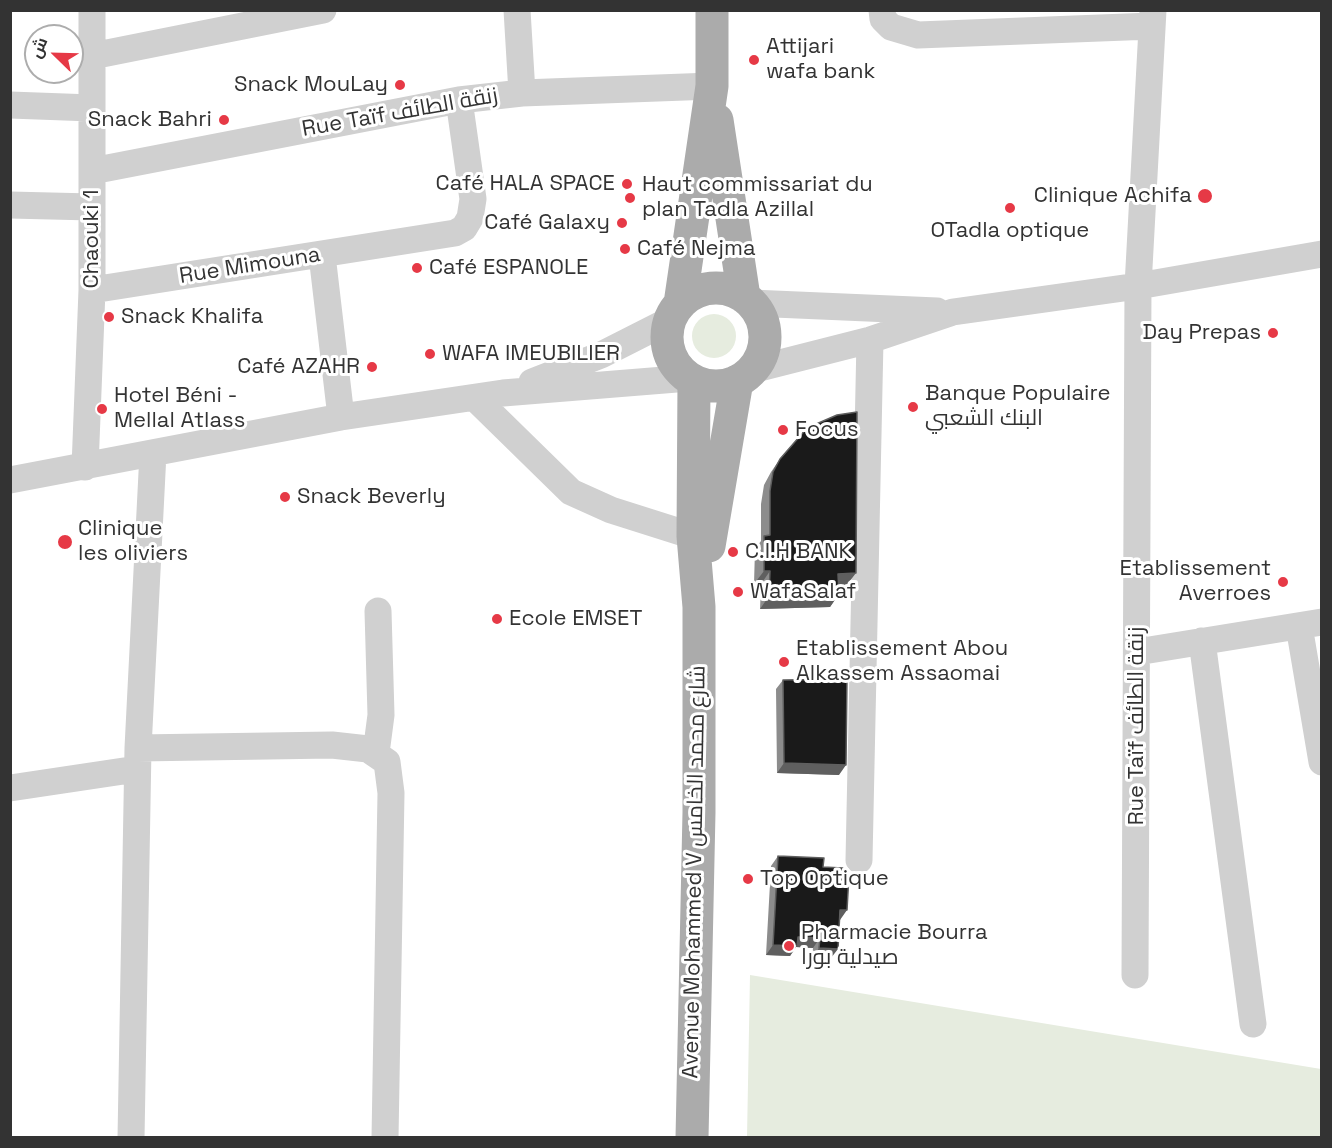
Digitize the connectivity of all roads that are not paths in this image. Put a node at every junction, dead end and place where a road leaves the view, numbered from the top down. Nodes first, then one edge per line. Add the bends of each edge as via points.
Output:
1 (92, 10) edge
2 (322, 10) edge
3 (517, 10) edge
4 (712, 10) edge
5 (882, 10) edge
6 (1152, 18) edge
7 (235, 19) edge
8 (1091, 19) edge
9 (92, 56) junction
10 (712, 86) junction
11 (522, 93) junction
12 (459, 100) junction
13 (10, 105) edge
14 (92, 108) junction
15 (92, 171) junction
16 (10, 205) edge
17 (92, 207) junction
18 (1322, 254) edge
19 (322, 255) junction
20 (1138, 286) junction
21 (92, 290) junction
22 (748, 300) junction
23 (675, 312) junction
24 (953, 312) junction
25 (870, 340) junction
26 (745, 375) junction
27 (691, 379) junction
28 (503, 393) junction
29 (475, 398) junction
30 (341, 417) junction
31 (153, 453) junction
32 (85, 467) junction
33 (10, 480) edge
34 (693, 536) junction
35 (699, 607) junction
36 (378, 611) dead end
37 (1310, 624) edge
38 (1202, 641) junction
39 (1137, 652) junction
40 (376, 753) junction
41 (137, 759) junction
42 (1322, 762) edge
43 (10, 788) edge
44 (859, 860) dead end
45 (1135, 975) dead end
46 (1253, 1024) dead end
47 (131, 1137) edge
48 (385, 1137) edge
49 (692, 1137) edge

1 - 9 street, Chaouki 1
2 - 7 street
3 - 11 street
4 - 10 main road
5 - 8 street via 883,19 891,27 918,35
6 - 8 street
6 - 20 street, Rue Taïf زنقة الطائف
7 - 9 street
9 - 14 street, Chaouki 1
10 - 11 street, Rue Taïf زنقة الطائف
10 - 22 main road
10 - 23 main road
11 - 12 street, Rue Taïf زنقة الطائف
12 - 15 street, Rue Taïf زنقة الطائف
12 - 19 street, Rue Mimouna via 473,192 471,216 464,228 456,233
13 - 14 street
14 - 15 street, Chaouki 1
15 - 17 street, Chaouki 1
16 - 17 street
17 - 21 street, Chaouki 1
18 - 20 street
19 - 21 street, Rue Mimouna
19 - 30 street
20 - 24 street
20 - 39 street, Rue Taïf زنقة الطائف
21 - 32 street, Chaouki 1
22 - 23 main road via 718,288 704,289
22 - 24 street
22 - 26 main road via 760,315 764,343 761,357
23 - 27 main road via 667,333 670,352 679,369
23 - 28 street via 601,355
24 - 25 street
25 - 26 street
25 - 44 street
26 - 27 main road via 723,386
26 - 35 main road
27 - 28 street
27 - 34 main road
28 - 29 street
29 - 30 street
29 - 34 street via 571,492 610,510
30 - 31 street
31 - 32 street
31 - 41 street
32 - 33 street
34 - 35 main road
35 - 49 main road, Avenue Mohammed V شارع محمد الخامس
36 - 40 street via 381,715
37 - 38 street
37 - 42 street
38 - 39 street
38 - 46 street
39 - 45 street, Rue Taïf زنقة الطائف
40 - 41 street via 332,745
40 - 48 street via 387,762 391,793
41 - 43 street
41 - 47 street

